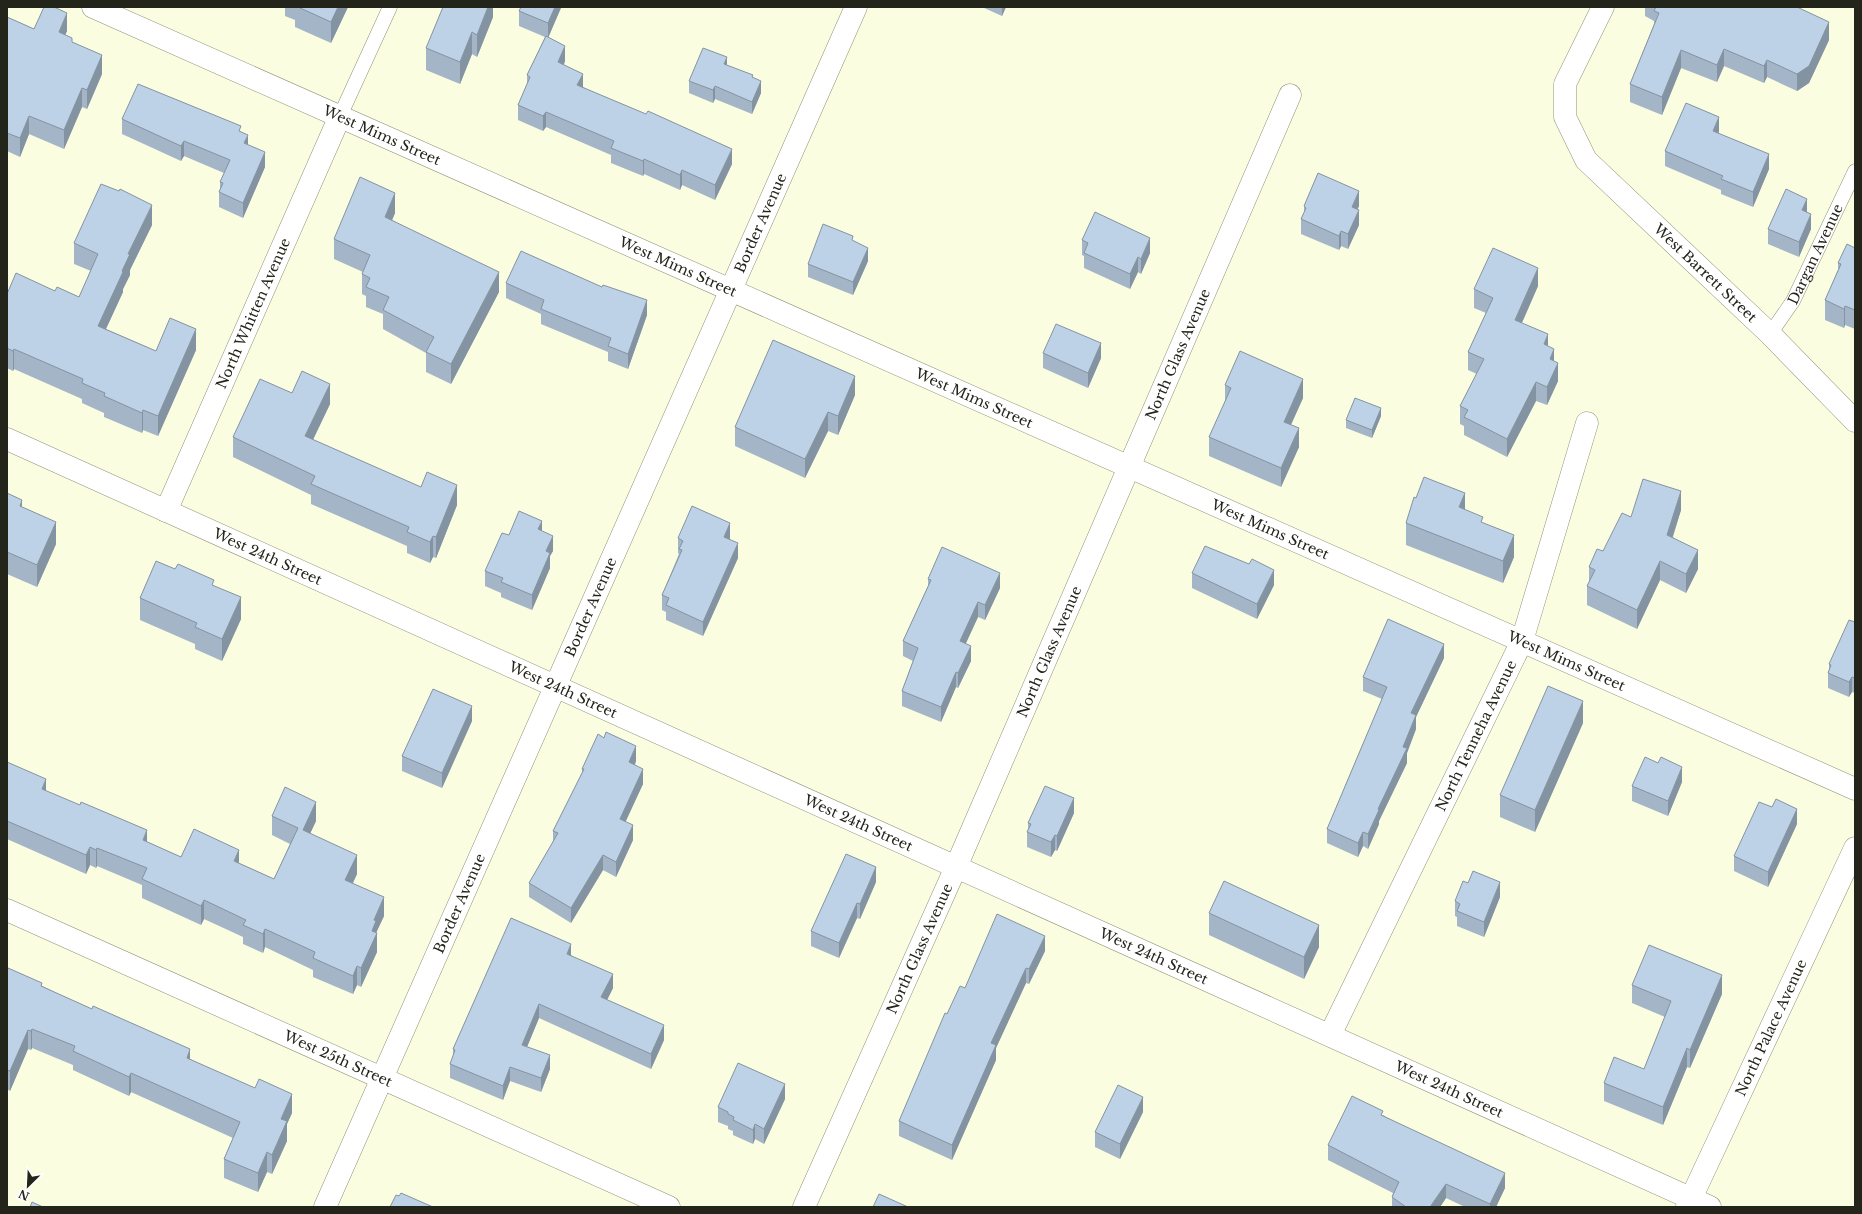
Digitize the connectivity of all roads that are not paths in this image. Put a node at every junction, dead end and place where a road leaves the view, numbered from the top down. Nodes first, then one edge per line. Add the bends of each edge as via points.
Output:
1 (93, 7) edge
2 (390, 7) edge
3 (856, 7) edge
4 (1603, 7) edge
5 (1290, 94) dead end
6 (340, 116) junction
7 (1855, 172) edge
8 (730, 290) junction
9 (1770, 334) junction
10 (1855, 421) edge
11 (1587, 422) dead end
12 (7, 439) edge
13 (1129, 467) junction
14 (166, 511) junction
15 (1522, 641) junction
16 (555, 686) junction
17 (1855, 789) edge
18 (1855, 848) edge
19 (956, 867) junction
20 (7, 910) edge
21 (1330, 1035) junction
22 (381, 1078) junction
23 (1696, 1204) edge
24 (324, 1207) edge
25 (669, 1207) edge
26 (804, 1207) edge

1 - 6 street, West Mims Street
2 - 6 lane
3 - 8 street, Border Avenue
4 - 9 street, West Barrett Street via 1565,84 1565,118 1586,160
5 - 13 street, North Glass Avenue
6 - 8 street, West Mims Street
6 - 14 street, North Whitten Avenue
7 - 9 lane, Dargan Avenue via 1793,301
8 - 13 street, West Mims Street
8 - 16 street, Border Avenue
9 - 10 street, West Barrett Street
11 - 15 street, North Tenneha Avenue
12 - 14 street, West 24th Street
13 - 15 street, West Mims Street
13 - 19 street, North Glass Avenue
14 - 16 street, West 24th Street
15 - 17 street, West Mims Street
15 - 21 street, North Tenneha Avenue
16 - 19 street, West 24th Street
16 - 22 street, Border Avenue
18 - 23 street, North Palace Avenue
19 - 21 street, West 24th Street
19 - 26 street, North Glass Avenue
20 - 22 street, West 25th Street
21 - 23 street, West 24th Street
22 - 24 street, Border Avenue
22 - 25 street, West 25th Street

